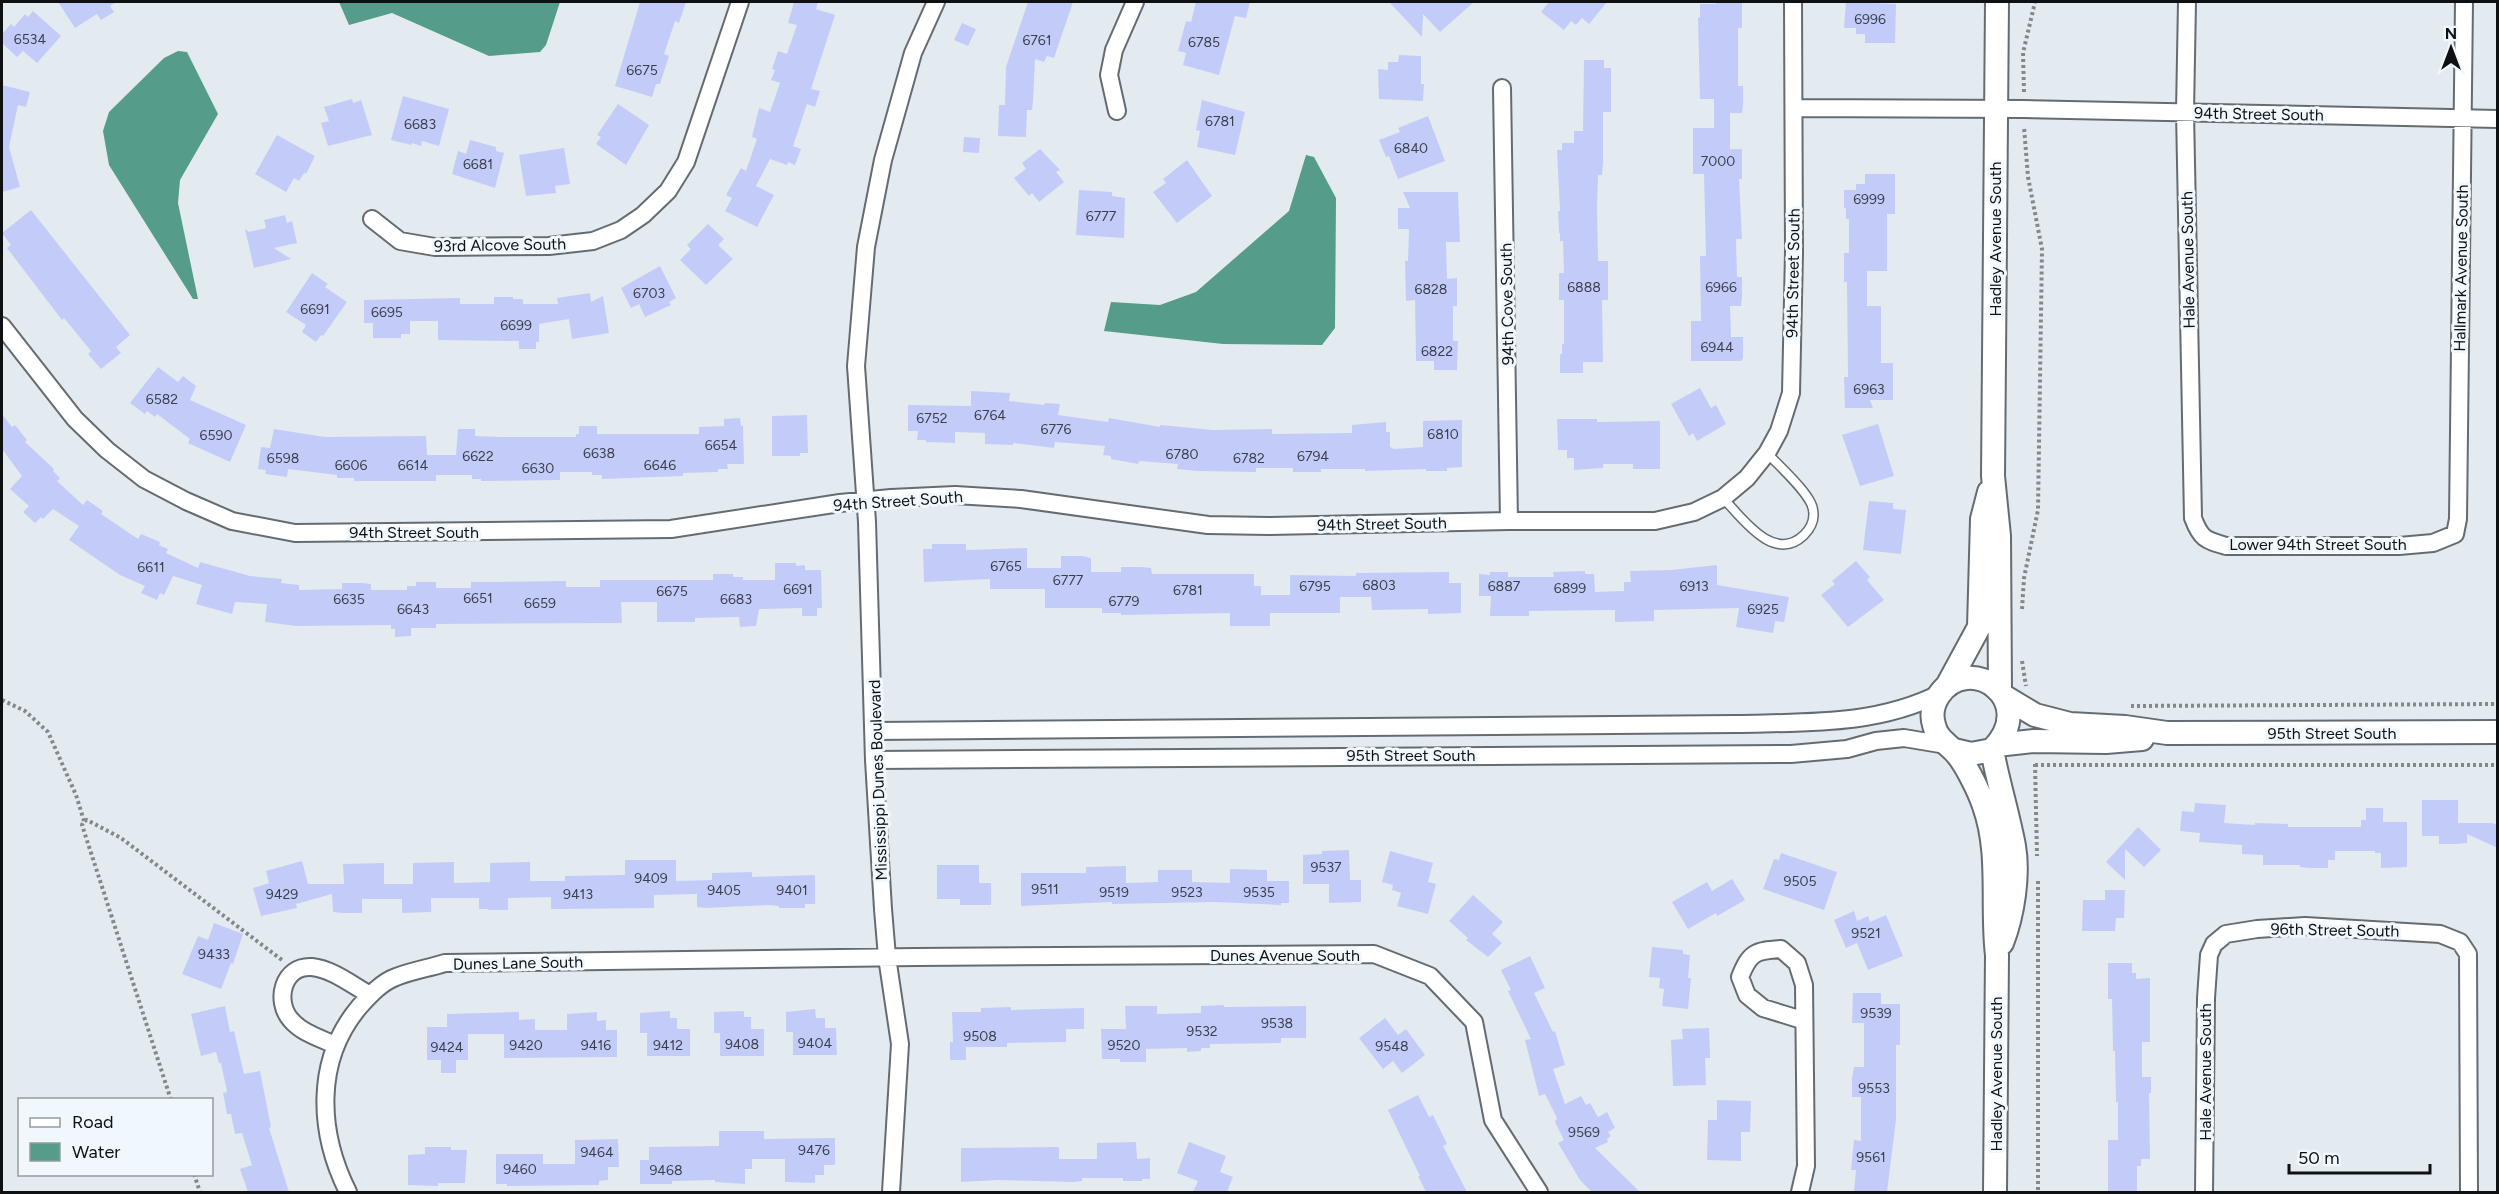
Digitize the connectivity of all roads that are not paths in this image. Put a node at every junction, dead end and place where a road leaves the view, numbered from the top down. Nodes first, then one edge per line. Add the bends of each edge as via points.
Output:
1 (740, 2) edge
2 (936, 2) edge
3 (1135, 2) edge
4 (1793, 2) edge
5 (1997, 2) edge
6 (2187, 2) edge
7 (2464, 2) edge
8 (1502, 88) dead end
9 (1794, 108) junction
10 (1996, 109) junction
11 (1117, 111) dead end
12 (2184, 112) junction
13 (2463, 119) junction
14 (2498, 119) edge
15 (372, 219) dead end
16 (2, 326) edge
17 (1767, 453) junction
18 (1993, 476) junction
19 (1723, 498) junction
20 (865, 501) junction
21 (2193, 518) joint
22 (1509, 521) junction
23 (2455, 534) joint
24 (1944, 689) junction
25 (2002, 694) junction
26 (875, 731) junction
27 (2498, 732) edge
28 (2167, 733) junction
29 (1994, 747) junction
30 (1950, 748) junction
31 (874, 760) junction
32 (2210, 952) joint
33 (1997, 955) junction
34 (887, 957) junction
35 (370, 995) junction
36 (1802, 1020) junction
37 (335, 1045) junction
38 (348, 1192) edge
39 (891, 1192) edge
40 (1539, 1192) edge
41 (1800, 1192) edge
42 (1995, 1192) edge
43 (2205, 1192) edge
44 (2469, 1192) edge

1 - 15 street, 93rd Alcove South via 686,162 668,191 621,230 593,241 549,246 435,247 400,241
2 - 20 street, Mississippi Dunes Boulevard via 913,53 883,160 866,247 856,366
3 - 11 street via 1114,50 1109,75
4 - 9 street
5 - 10 street, Hadley Avenue South
6 - 12 street, Hale Avenue South
7 - 13 street, Hallmark Avenue South
8 - 22 street, 94th Cove South
9 - 10 street, 94th Street South
9 - 17 street, 94th Street South via 1791,393
10 - 12 street, 94th Street South
10 - 18 street, Hadley Avenue South
12 - 13 street, 94th Street South
12 - 21 street, Hale Avenue South
13 - 14 street, 94th Street South
13 - 23 street, Hallmark Avenue South
16 - 20 street, 94th Street South via 75,419 144,479 232,521 260,528 295,533 671,529
17 - 19 street, 94th Street South via 1747,478
17 - 19 lane via 1814,509 1811,528 1797,541 1778,545 1751,528
18 - 24 street, Hadley Avenue South via 1982,519 1979,627
18 - 25 street, Hadley Avenue South via 1999,536
19 - 22 street, 94th Street South via 1694,512 1655,521
20 - 22 street, 94th Street South via 955,495 1021,499 1208,525
20 - 26 street, Mississippi Dunes Boulevard
21 - 23 street, Lower 94th Street South via 2207,540 2226,546 2399,546 2433,543
24 - 25 street via 1956,681 1974,678 1992,684
24 - 26 street, 95th Street South via 1902,710 1848,720
24 - 30 street via 1933,710 1933,720 1939,738
25 - 28 street, 95th Street South via 2035,715 2070,724
25 - 29 street via 2008,705 2009,722
26 - 31 street, Mississippi Dunes Boulevard
27 - 28 street, 95th Street South
28 - 29 street, 95th Street South via 2134,741 2034,741
29 - 30 street via 1971,754
29 - 33 street, Hadley Avenue South via 2014,848 2007,931
30 - 31 street, 95th Street South via 1904,738 1791,754
30 - 33 street, Hadley Avenue South via 1984,804 1991,828
31 - 34 street, Mississippi Dunes Boulevard
32 - 43 street, Hale Avenue South via 2206,998
32 - 44 street, 96th Street South via 2226,934 2305,926 2440,934 2460,942 2468,954
33 - 42 street, Hadley Avenue South
34 - 35 street, Dunes Lane South via 445,963 394,977
34 - 39 street, Mississippi Dunes Boulevard via 900,1044
34 - 40 street, Dunes Avenue South via 1374,954 1430,976 1474,1022 1493,1120
35 - 37 street, Dunes Lane South via 350,1018
35 - 37 street via 314,967 300,967 290,973 282,1004 290,1019 303,1031
36 - 36 street via 1763,1008 1747,995 1740,977 1747,959 1762,951 1781,949 1797,963 1804,985
36 - 41 street via 1806,1166
37 - 38 street, Dunes Lane South via 324,1102 334,1164

